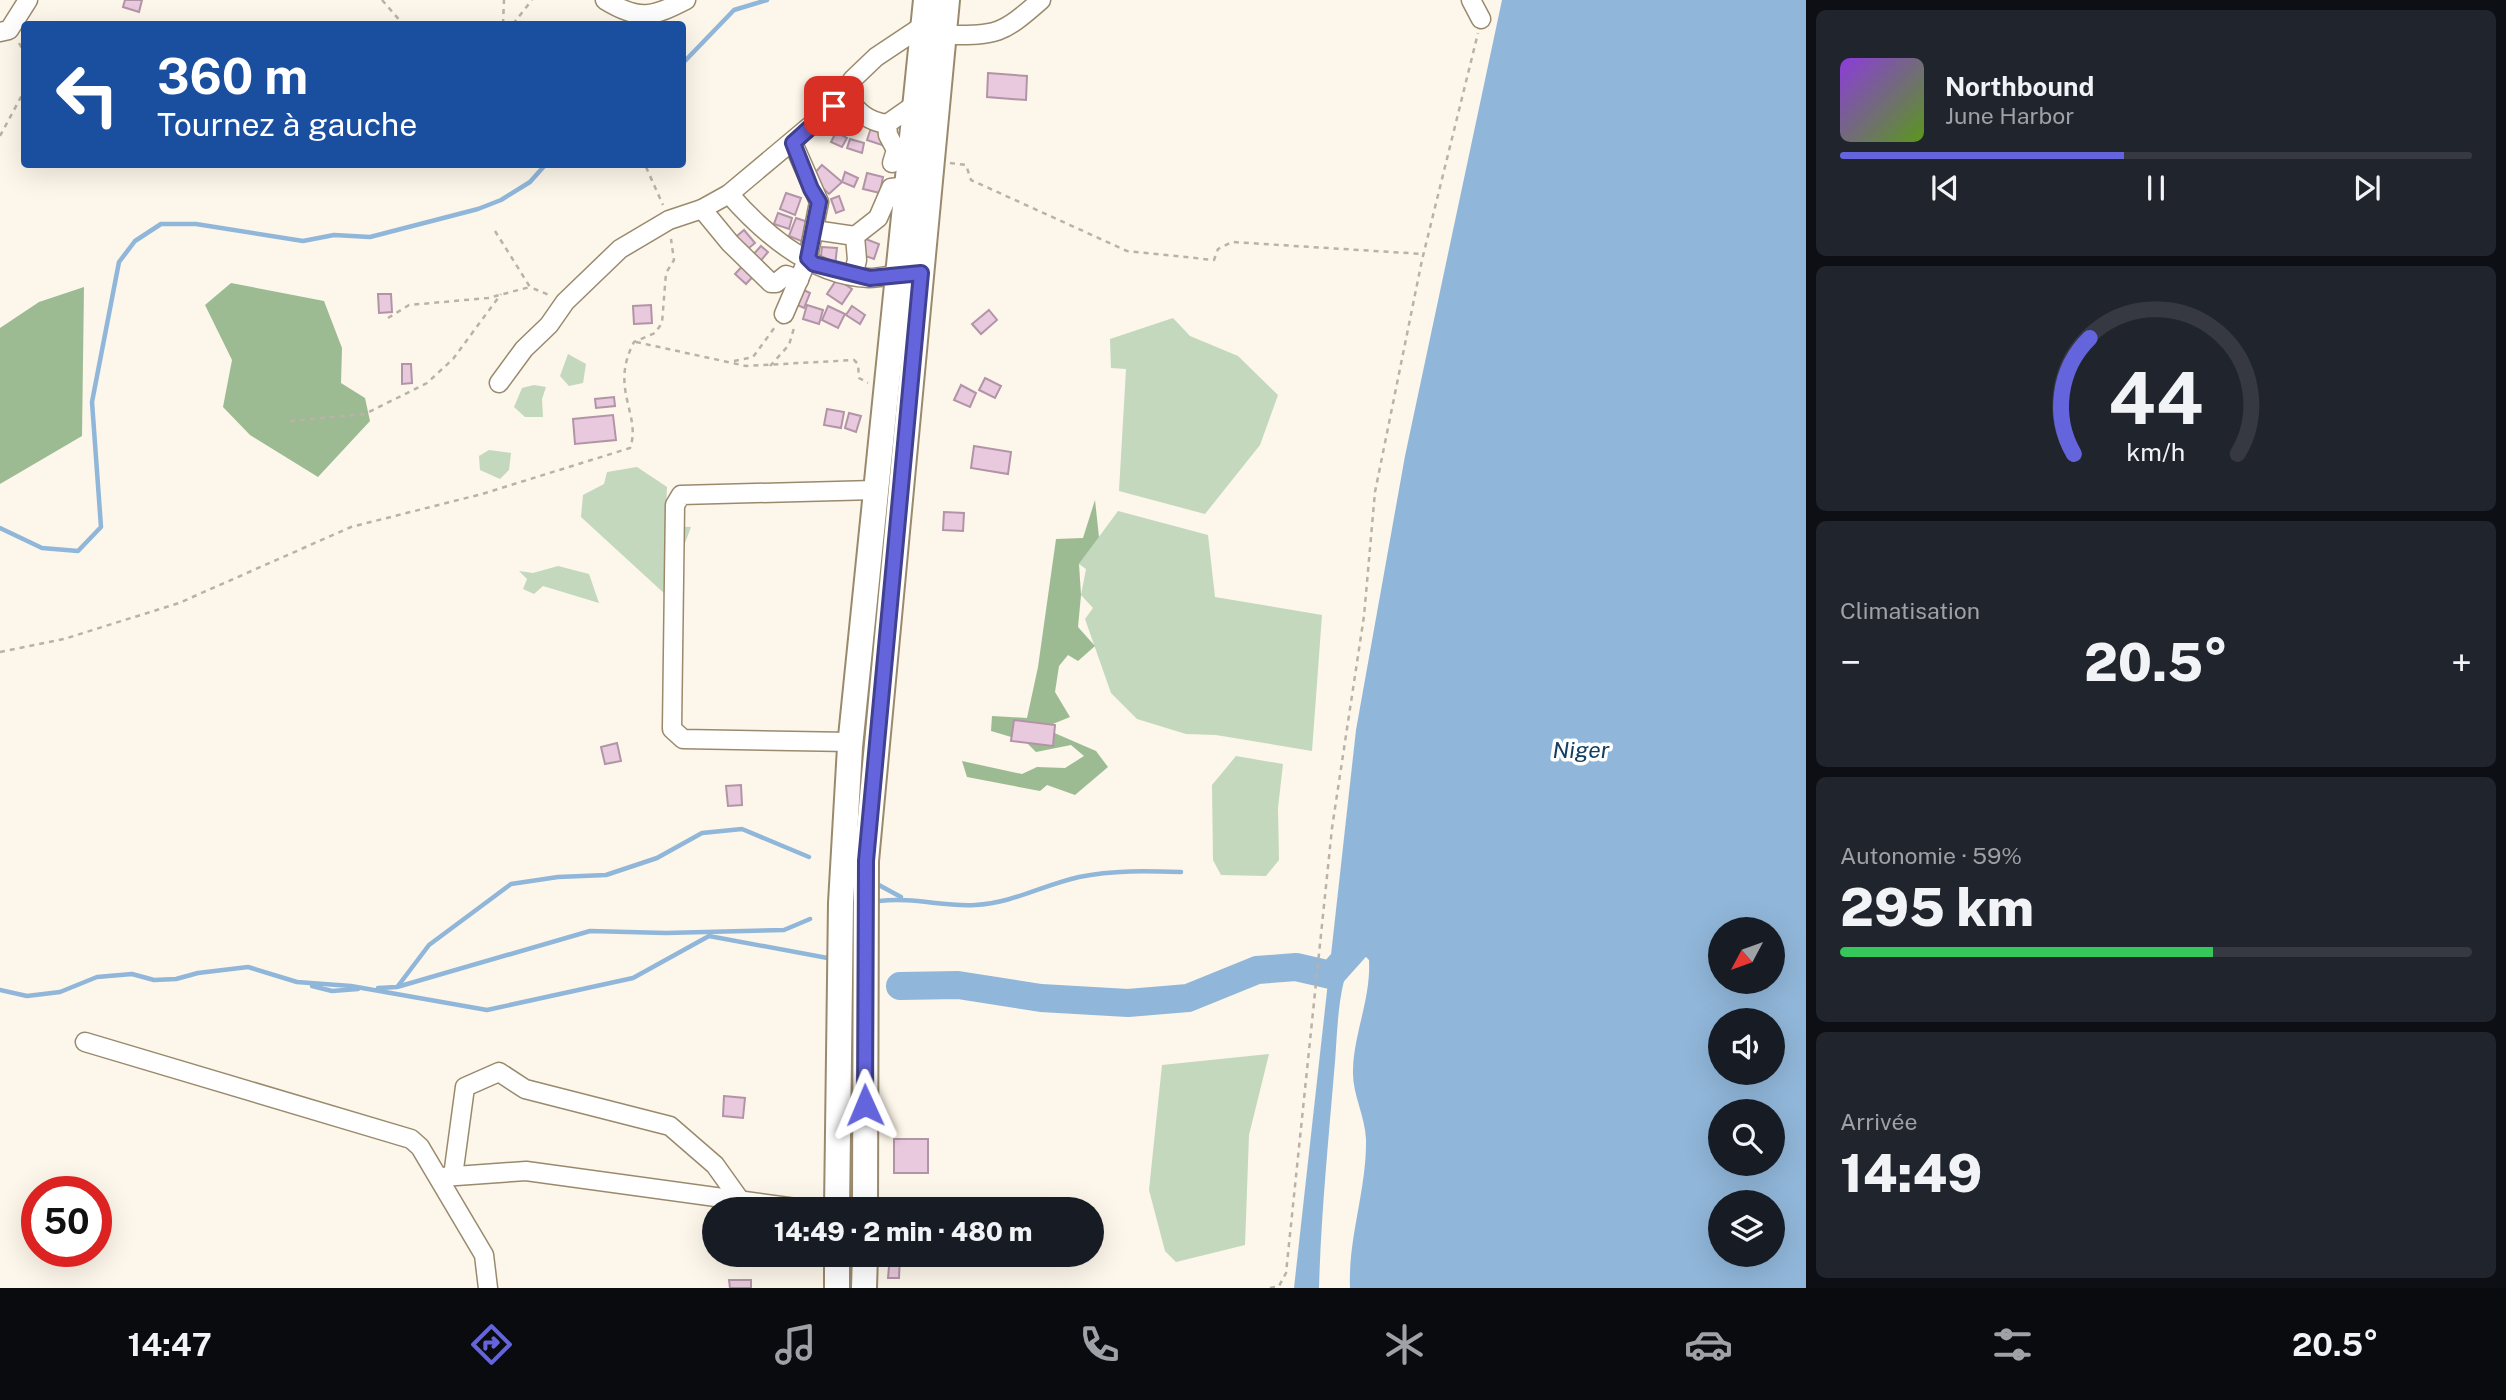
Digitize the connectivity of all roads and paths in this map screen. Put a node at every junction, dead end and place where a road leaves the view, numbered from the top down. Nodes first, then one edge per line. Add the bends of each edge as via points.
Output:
1 (28, 0) edge
2 (382, 0) edge
3 (504, 0) edge
4 (533, 0) edge
5 (605, 0) edge
6 (686, 0) edge
7 (1041, 0) edge
8 (1471, 0) edge
9 (935, 16) edge
10 (1481, 19) joint
11 (400, 21) edge
12 (503, 21) edge
13 (516, 21) edge
14 (0, 32) edge
15 (843, 94) junction
16 (21, 96) edge
17 (914, 105) junction
18 (887, 124) junction
19 (0, 136) edge
20 (793, 143) junction
21 (892, 163) dead end
22 (932, 164) junction
23 (646, 168) edge
24 (907, 186) junction
25 (729, 194) junction
26 (702, 209) junction
27 (669, 220) junction
28 (814, 230) junction
29 (495, 231) dead end
30 (855, 236) junction
31 (1423, 254) junction
32 (808, 258) junction
33 (909, 273) junction
34 (853, 276) junction
35 (799, 280) junction
36 (530, 287) junction
37 (500, 295) junction
38 (565, 302) junction
39 (787, 309) junction
40 (388, 317) dead end
41 (634, 342) junction
42 (731, 362) junction
43 (770, 366) junction
44 (499, 383) dead end
45 (884, 391) junction
46 (290, 421) dead end
47 (875, 490) junction
48 (863, 609) junction
49 (888, 612) junction
50 (0, 652) edge
51 (858, 745) junction
52 (85, 1042) dead end
53 (445, 1177) junction
54 (866, 1180) junction
55 (839, 1181) junction
56 (718, 1197) edge
57 (738, 1197) edge
58 (838, 1197) edge
59 (865, 1197) edge
60 (837, 1267) edge
61 (864, 1267) edge
62 (488, 1288) edge
63 (837, 1288) edge
64 (864, 1288) edge
65 (1270, 1288) edge

1 - 14 street via 9,30
2 - 11 path
3 - 12 path
4 - 13 path
5 - 6 street via 626,11 656,16
7 - 9 street via 992,35
8 - 10 street
9 - 15 street via 876,57
9 - 17 main road
9 - 22 main road
10 - 31 path
15 - 18 street via 862,116
15 - 20 street
16 - 19 path
17 - 18 street
17 - 24 main road
18 - 21 street via 896,150
20 - 25 street
20 - 28 street via 819,202
22 - 31 path via 963,163 971,180 1127,251 1214,260 1218,249 1233,242
22 - 33 main road
23 - 27 path
24 - 30 street via 891,188 878,218
24 - 33 main road
25 - 26 street
25 - 32 street via 771,237
26 - 27 street
26 - 35 street via 771,283 786,275
27 - 38 street via 621,249
27 - 41 path via 674,260 666,273 662,323 655,333
28 - 30 street
28 - 32 street
29 - 36 path
30 - 34 street
31 - 65 path via 1376,492 1364,616 1332,828 1286,1273 1279,1286
32 - 34 street
32 - 35 street
33 - 34 street
33 - 45 main road
33 - 49 main road
35 - 39 street
36 - 37 path
36 - 38 path
37 - 40 path via 410,305
37 - 46 path via 453,359 427,383 365,414
38 - 44 street
39 - 42 path via 753,357
39 - 43 path via 795,316 789,345
41 - 42 path
41 - 50 path via 622,379 634,436 630,448 482,494 351,527 179,603 64,639
42 - 43 path
43 - 45 path via 854,360 859,378
45 - 47 main road
47 - 48 main road
47 - 51 street via 681,495 675,505 672,729 676,735 683,739
48 - 49 main road
48 - 51 main road
49 - 51 main road
51 - 54 main road via 866,861
51 - 55 main road via 841,903
52 - 53 street via 411,1139
53 - 56 street via 526,1171
53 - 57 street via 465,1087 499,1072 525,1089 670,1126 715,1165
53 - 62 street via 484,1255
54 - 55 main road
54 - 59 main road
55 - 58 main road
60 - 63 main road
61 - 64 main road

